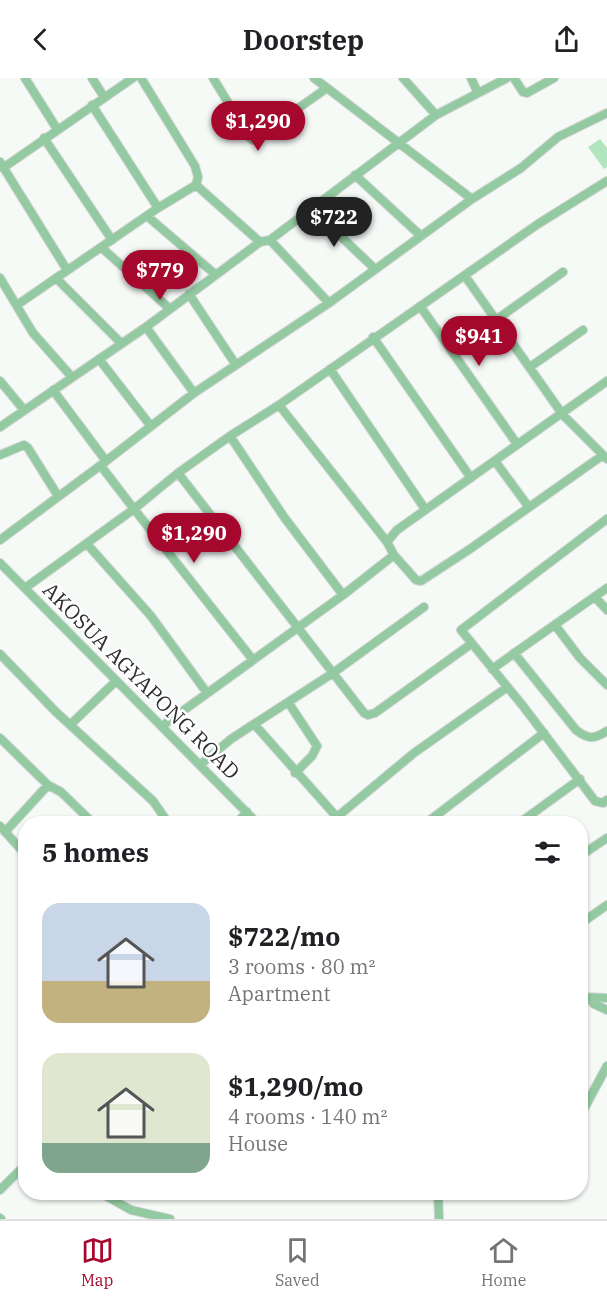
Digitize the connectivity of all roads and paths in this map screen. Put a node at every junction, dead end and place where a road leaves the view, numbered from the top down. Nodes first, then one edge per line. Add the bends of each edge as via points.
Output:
1 (25, 78) edge
2 (92, 78) edge
3 (133, 78) edge
4 (141, 78) edge
5 (213, 78) edge
6 (314, 78) edge
7 (403, 78) edge
8 (471, 78) edge
9 (507, 78) edge
10 (514, 78) edge
11 (554, 78) edge
12 (327, 88) junction
13 (477, 91) junction
14 (104, 97) junction
15 (93, 105) junction
16 (607, 113) edge
17 (436, 115) junction
18 (57, 129) junction
19 (44, 138) junction
20 (399, 143) junction
21 (1, 165) edge
22 (355, 175) junction
23 (607, 181) edge
24 (196, 185) junction
25 (472, 199) junction
26 (158, 208) junction
27 (312, 209) junction
28 (147, 216) junction
29 (421, 236) junction
30 (112, 240) junction
31 (270, 240) junction
32 (260, 242) junction
33 (102, 248) junction
34 (375, 269) junction
35 (67, 270) junction
36 (563, 272) dead end
37 (216, 275) junction
38 (465, 276) junction
39 (0, 278) edge
40 (56, 278) junction
41 (189, 294) junction
42 (329, 303) junction
43 (17, 305) junction
44 (420, 306) junction
45 (170, 309) junction
46 (496, 320) junction
47 (146, 327) junction
48 (583, 330) dead end
49 (373, 337) junction
50 (120, 342) junction
51 (99, 359) junction
52 (236, 364) junction
53 (530, 367) junction
54 (330, 369) junction
55 (71, 376) junction
56 (0, 381) edge
57 (606, 383) edge
58 (53, 390) junction
59 (194, 393) junction
60 (279, 405) junction
61 (24, 410) junction
62 (563, 415) junction
63 (150, 425) junction
64 (0, 427) edge
65 (230, 436) junction
66 (517, 444) junction
67 (0, 455) edge
68 (605, 457) edge
69 (495, 461) junction
70 (103, 464) junction
71 (178, 473) junction
72 (471, 478) junction
73 (58, 496) junction
74 (528, 506) junction
75 (134, 509) junction
76 (425, 509) junction
77 (607, 519) edge
78 (0, 540) edge
79 (387, 542) junction
80 (87, 543) junction
81 (394, 555) junction
82 (0, 563) edge
83 (25, 588) junction
84 (607, 588) edge
85 (343, 595) junction
86 (594, 597) junction
87 (424, 607) dead end
88 (607, 610) edge
89 (555, 625) junction
90 (296, 628) junction
91 (471, 644) junction
92 (514, 653) junction
93 (0, 654) edge
94 (253, 660) junction
95 (492, 669) junction
96 (333, 673) junction
97 (115, 682) junction
98 (607, 685) edge
99 (506, 687) junction
100 (207, 693) junction
101 (288, 702) junction
102 (70, 724) junction
103 (254, 724) junction
104 (162, 726) junction
105 (607, 731) edge
106 (544, 733) junction
107 (0, 738) edge
108 (200, 765) junction
109 (295, 773) junction
110 (580, 779) junction
111 (48, 785) junction
112 (607, 800) edge
113 (247, 812) junction
114 (86, 816) edge
115 (163, 816) edge
116 (243, 816) edge
117 (251, 816) edge
118 (336, 816) edge
119 (342, 816) edge
120 (435, 816) edge
121 (529, 816) edge
122 (2, 829) edge
123 (607, 838) edge
124 (18, 846) edge
125 (588, 851) edge
126 (607, 905) edge
127 (588, 918) edge
128 (590, 998) joint
129 (607, 998) edge
130 (607, 1010) edge
131 (607, 1066) edge
132 (588, 1101) edge
133 (18, 1172) edge
134 (0, 1190) edge
135 (113, 1200) edge
136 (438, 1200) edge
137 (170, 1219) edge
138 (439, 1219) edge

1 - 18 street
2 - 14 street
3 - 14 street
4 - 24 street via 195,166
5 - 12 street via 253,140
6 - 12 street
7 - 17 street
8 - 13 street
9 - 13 street
10 - 11 street via 527,93
12 - 20 street
13 - 17 street
14 - 15 street
15 - 18 street
15 - 26 street
16 - 25 street via 558,137 521,168
17 - 20 street
18 - 19 street
19 - 21 street
19 - 30 street
20 - 22 street
20 - 25 street
21 - 35 street
22 - 27 street
22 - 29 street
23 - 38 street
24 - 26 street
24 - 32 street
25 - 29 street
26 - 28 street
27 - 31 street
27 - 34 street
28 - 30 street
28 - 37 street
29 - 34 street
30 - 33 street
31 - 32 street
31 - 42 street
32 - 37 street
33 - 35 street
33 - 45 street
34 - 42 street
35 - 40 street
36 - 46 street
37 - 41 street
38 - 44 street
38 - 46 street
39 - 43 street
40 - 43 street
40 - 50 street
41 - 45 street
41 - 52 street
42 - 52 street
43 - 55 street via 33,333
44 - 49 street
44 - 66 street
45 - 47 street
46 - 53 street
47 - 50 street
47 - 59 street
48 - 53 street
49 - 54 street
49 - 72 street
50 - 51 street
51 - 55 street
51 - 63 street
52 - 59 street
53 - 62 street
54 - 60 street
54 - 76 street
55 - 58 street
56 - 61 street
57 - 62 street
58 - 61 street
58 - 70 street
59 - 63 street
60 - 65 street
60 - 79 street
61 - 64 street
62 - 66 street
62 - 68 street
63 - 70 street
65 - 71 street
65 - 85 street
66 - 69 street
67 - 73 street via 24,445
68 - 74 street
69 - 72 street
69 - 74 street
70 - 73 street
70 - 75 street
71 - 75 street
71 - 90 street
72 - 76 street
73 - 78 street
74 - 81 street via 421,581
75 - 80 street
75 - 94 street
76 - 79 street
77 - 91 street via 462,627
79 - 81 street
80 - 83 street
80 - 100 street via 151,616
81 - 85 street
82 - 83 street, AKOSUA AGYAPONG ROAD
83 - 97 street, AKOSUA AGYAPONG ROAD
84 - 86 street
85 - 90 street
86 - 88 street
86 - 89 street
87 - 96 street
89 - 92 street
89 - 98 street
90 - 94 street
90 - 96 street
91 - 95 street
91 - 96 street via 368,715
92 - 95 street
92 - 105 street via 576,730 592,739
93 - 102 street
94 - 100 street
95 - 99 street
96 - 101 street
97 - 102 street
97 - 104 street, AKOSUA AGYAPONG ROAD
99 - 106 street
99 - 119 street via 414,753 349,805
100 - 104 street
101 - 103 street
101 - 109 street via 317,746
102 - 115 street via 153,801
103 - 108 street
103 - 109 street
104 - 108 street, AKOSUA AGYAPONG ROAD
106 - 110 street
106 - 120 street
107 - 111 street
108 - 113 street, AKOSUA AGYAPONG ROAD
109 - 118 street
110 - 112 street via 595,801
110 - 121 street
111 - 114 street via 62,792
111 - 122 street
113 - 116 street
113 - 117 street, AKOSUA AGYAPONG ROAD
122 - 124 street
123 - 125 street
126 - 127 street
128 - 129 street
128 - 130 street
131 - 132 street
133 - 134 street
135 - 137 street via 131,1210
136 - 138 street

